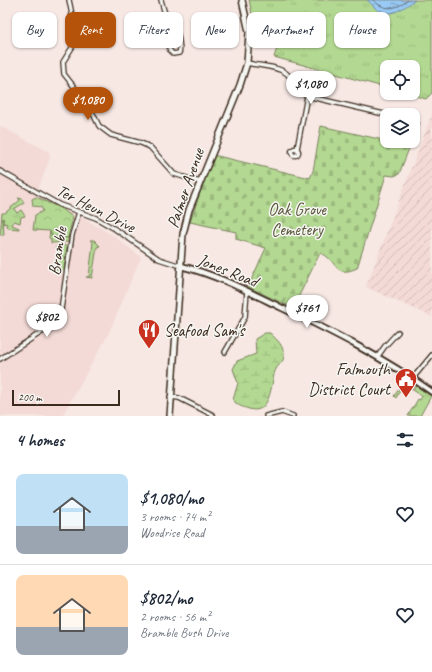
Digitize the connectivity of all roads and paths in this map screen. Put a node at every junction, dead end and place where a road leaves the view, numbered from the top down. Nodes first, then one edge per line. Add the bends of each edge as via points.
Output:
1 (69, 0) edge
2 (161, 0) edge
3 (242, 0) edge
4 (164, 12) edge
5 (165, 14) joint
6 (247, 63) junction
7 (307, 96) junction
8 (380, 113) edge
9 (297, 149) dead end
10 (0, 171) edge
11 (200, 182) junction
12 (79, 212) junction
13 (181, 266) junction
14 (247, 291) junction
15 (398, 332) dead end
16 (225, 352) dead end
17 (432, 355) edge
18 (378, 356) junction
19 (0, 359) edge
20 (413, 378) junction
21 (432, 392) edge
22 (170, 397) junction
23 (213, 415) edge
24 (170, 416) edge
25 (266, 416) edge
26 (293, 416) edge

1 - 11 street via 76,34 73,46 63,62 64,74 86,99 99,126 111,135 150,147 174,174
2 - 4 street
3 - 6 highway, Palmer Avenue via 249,32
5 - 5 street via 163,25 170,50 176,55 180,53 181,48 174,21 171,16
6 - 7 street via 280,70
6 - 11 highway, Palmer Avenue
7 - 8 street
7 - 9 street
10 - 12 street, Ter Heun Drive via 60,205
11 - 13 highway, Palmer Avenue via 185,223
12 - 13 street, Ter Heun Drive via 115,229 158,259
12 - 19 street, Bramble via 72,235 61,314 54,323
13 - 14 main road, Jones Road via 219,277
13 - 22 highway, Palmer Avenue
14 - 16 street via 245,317
14 - 18 main road, Jones Road
15 - 18 street
17 - 20 street
18 - 20 main road, Jones Road
20 - 21 main road, Jones Road
22 - 23 street via 179,398
22 - 24 highway, Palmer Avenue
25 - 26 street via 282,412

